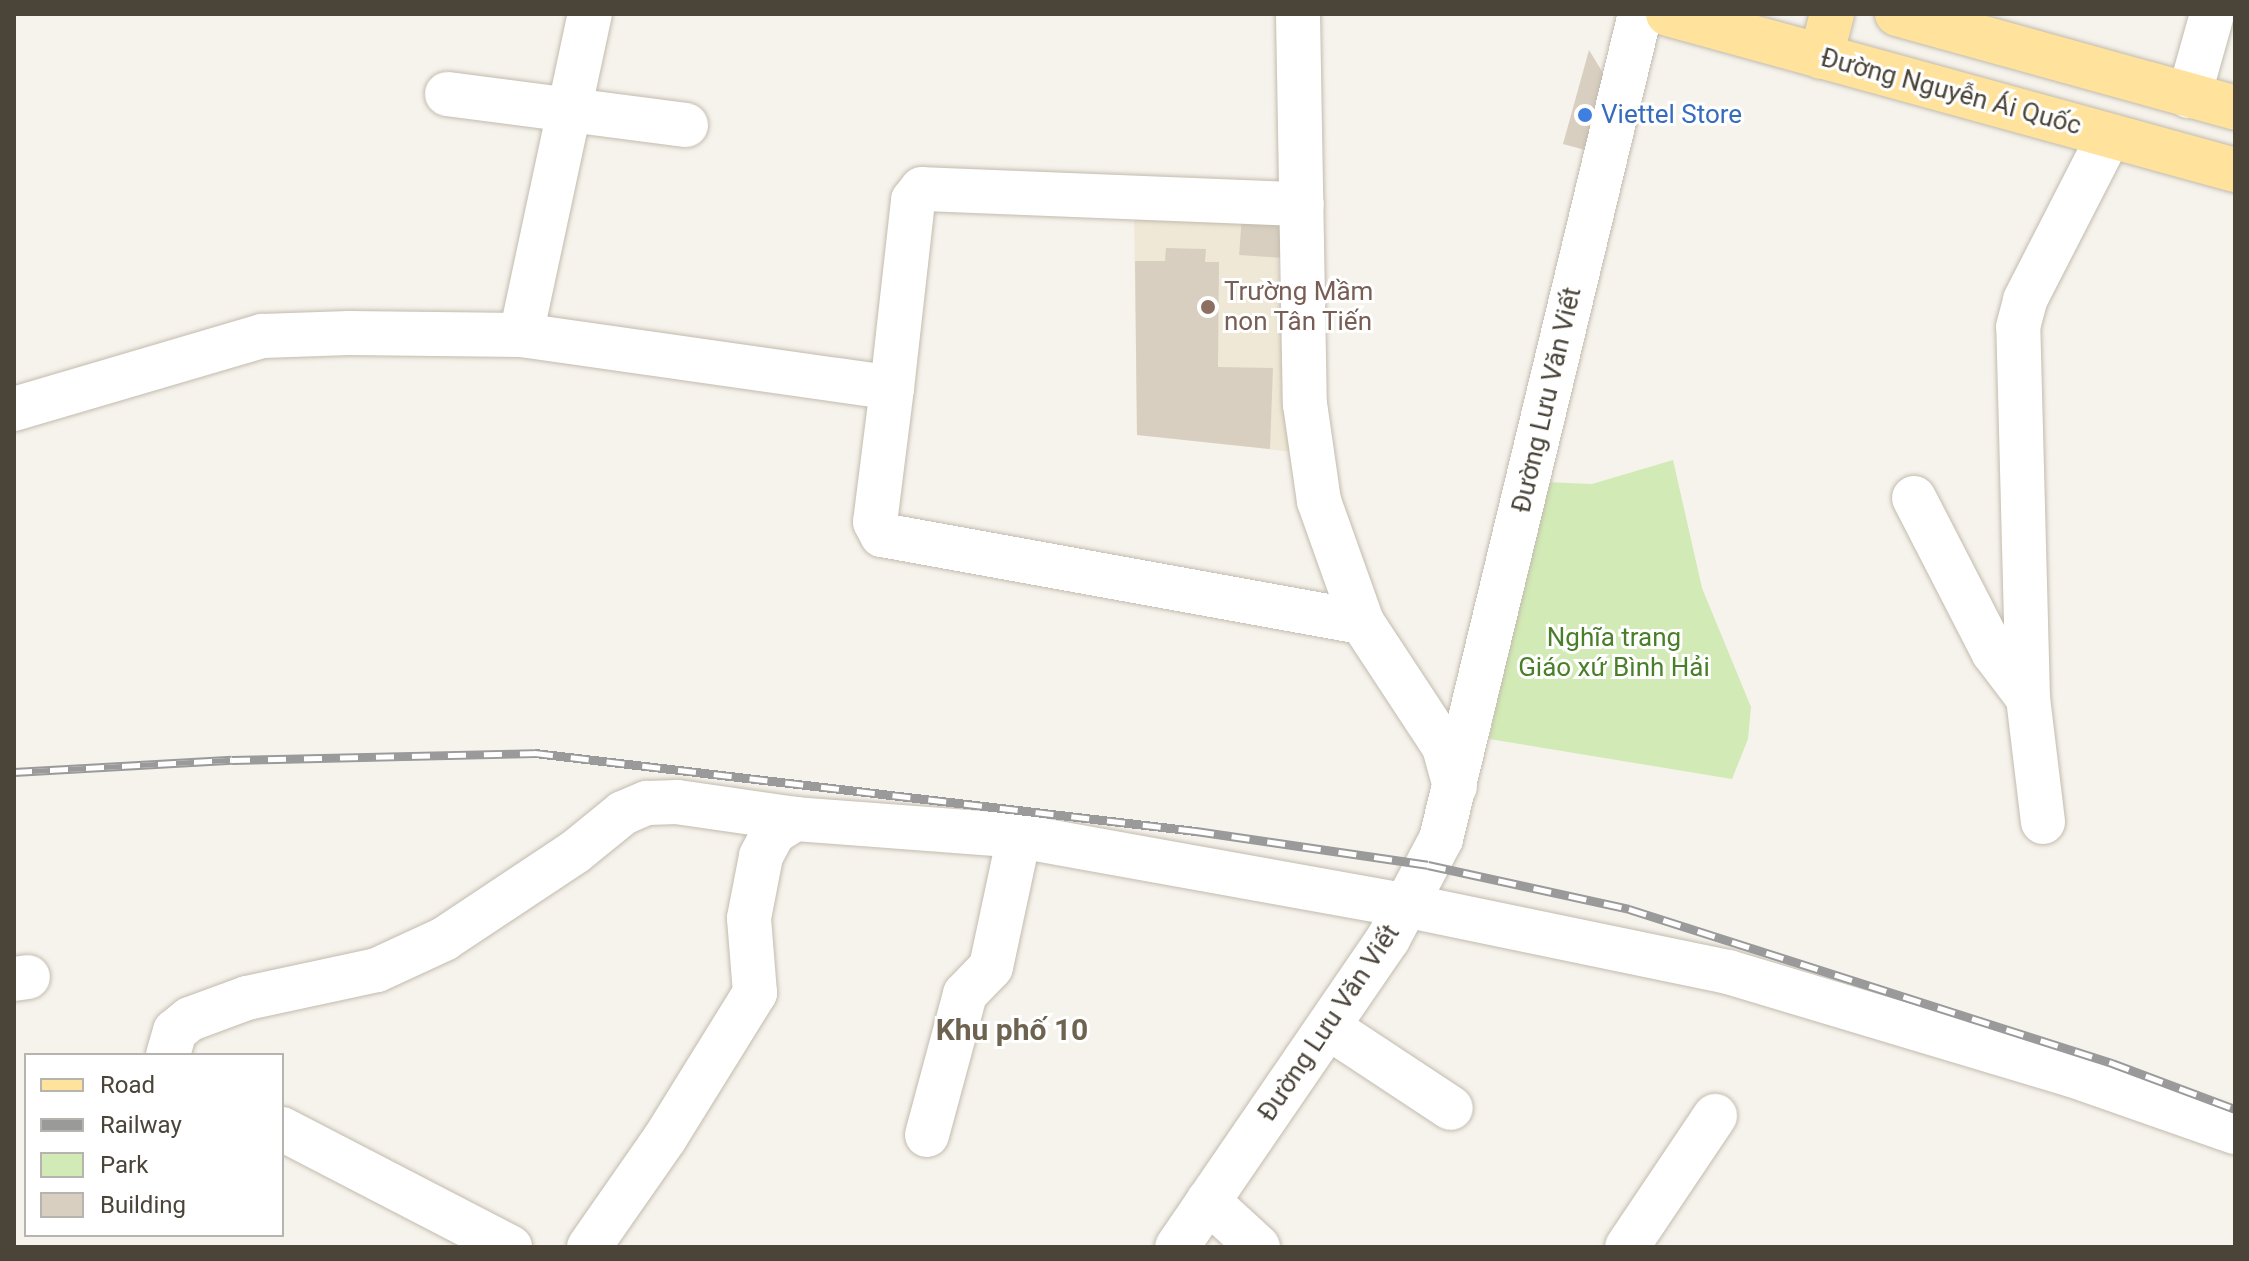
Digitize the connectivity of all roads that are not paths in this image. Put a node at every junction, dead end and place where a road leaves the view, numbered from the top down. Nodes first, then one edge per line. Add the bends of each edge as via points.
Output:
1 (590, 14) edge
2 (1298, 14) edge
3 (1640, 14) edge
4 (1668, 14) edge
5 (1832, 14) edge
6 (1897, 14) edge
7 (2212, 14) edge
8 (1821, 57) junction
9 (447, 94) dead end
10 (2189, 96) junction
11 (2235, 108) edge
12 (569, 110) junction
13 (686, 125) dead end
14 (2109, 136) junction
15 (2235, 170) edge
16 (1302, 204) junction
17 (521, 335) junction
18 (892, 388) junction
19 (14, 409) edge
20 (1914, 498) dead end
21 (1362, 622) junction
22 (2028, 698) junction
23 (1450, 767) junction
24 (795, 819) junction
25 (2043, 822) dead end
26 (1019, 836) junction
27 (1409, 906) junction
28 (1328, 1027) junction
29 (169, 1053) edge
30 (1451, 1108) dead end
31 (1715, 1116) dead end
32 (284, 1130) edge
33 (2235, 1132) edge
34 (927, 1135) dead end
35 (1208, 1201) junction
36 (510, 1247) edge
37 (589, 1247) edge
38 (1177, 1247) edge
39 (1258, 1247) edge
40 (1627, 1247) edge

1 - 12 street
2 - 16 street
3 - 23 street, Đường Lưu Văn Viết
4 - 8 main road, Đường Nguyễn Ái Quốc
5 - 8 main road
6 - 10 main road
7 - 10 street
8 - 14 main road, Đường Nguyễn Ái Quốc
9 - 12 street
10 - 11 main road
12 - 13 street
12 - 17 street
14 - 15 main road, Đường Nguyễn Ái Quốc
14 - 22 street via 2025,300 2018,327
16 - 18 street via 922,189 913,200
16 - 21 street via 1311,456 1327,533
17 - 18 street
17 - 19 street via 262,336
18 - 21 street via 875,522 882,535
20 - 22 street via 1993,652
21 - 23 street
22 - 25 street
23 - 27 street, Đường Lưu Văn Viết via 1441,839
24 - 26 street
24 - 29 street via 677,802 647,803 623,813 575,852 444,939 377,970 247,998 190,1019 175,1031
24 - 37 street via 774,832 761,856 749,918 755,993
26 - 27 street
26 - 34 street via 991,967 965,994
27 - 28 street, Đường Lưu Văn Viết
27 - 33 street via 1728,972 2072,1075
28 - 30 street
28 - 35 street, Đường Lưu Văn Viết
31 - 40 street
32 - 36 street
35 - 38 street, Đường Lưu Văn Viết
35 - 39 street

